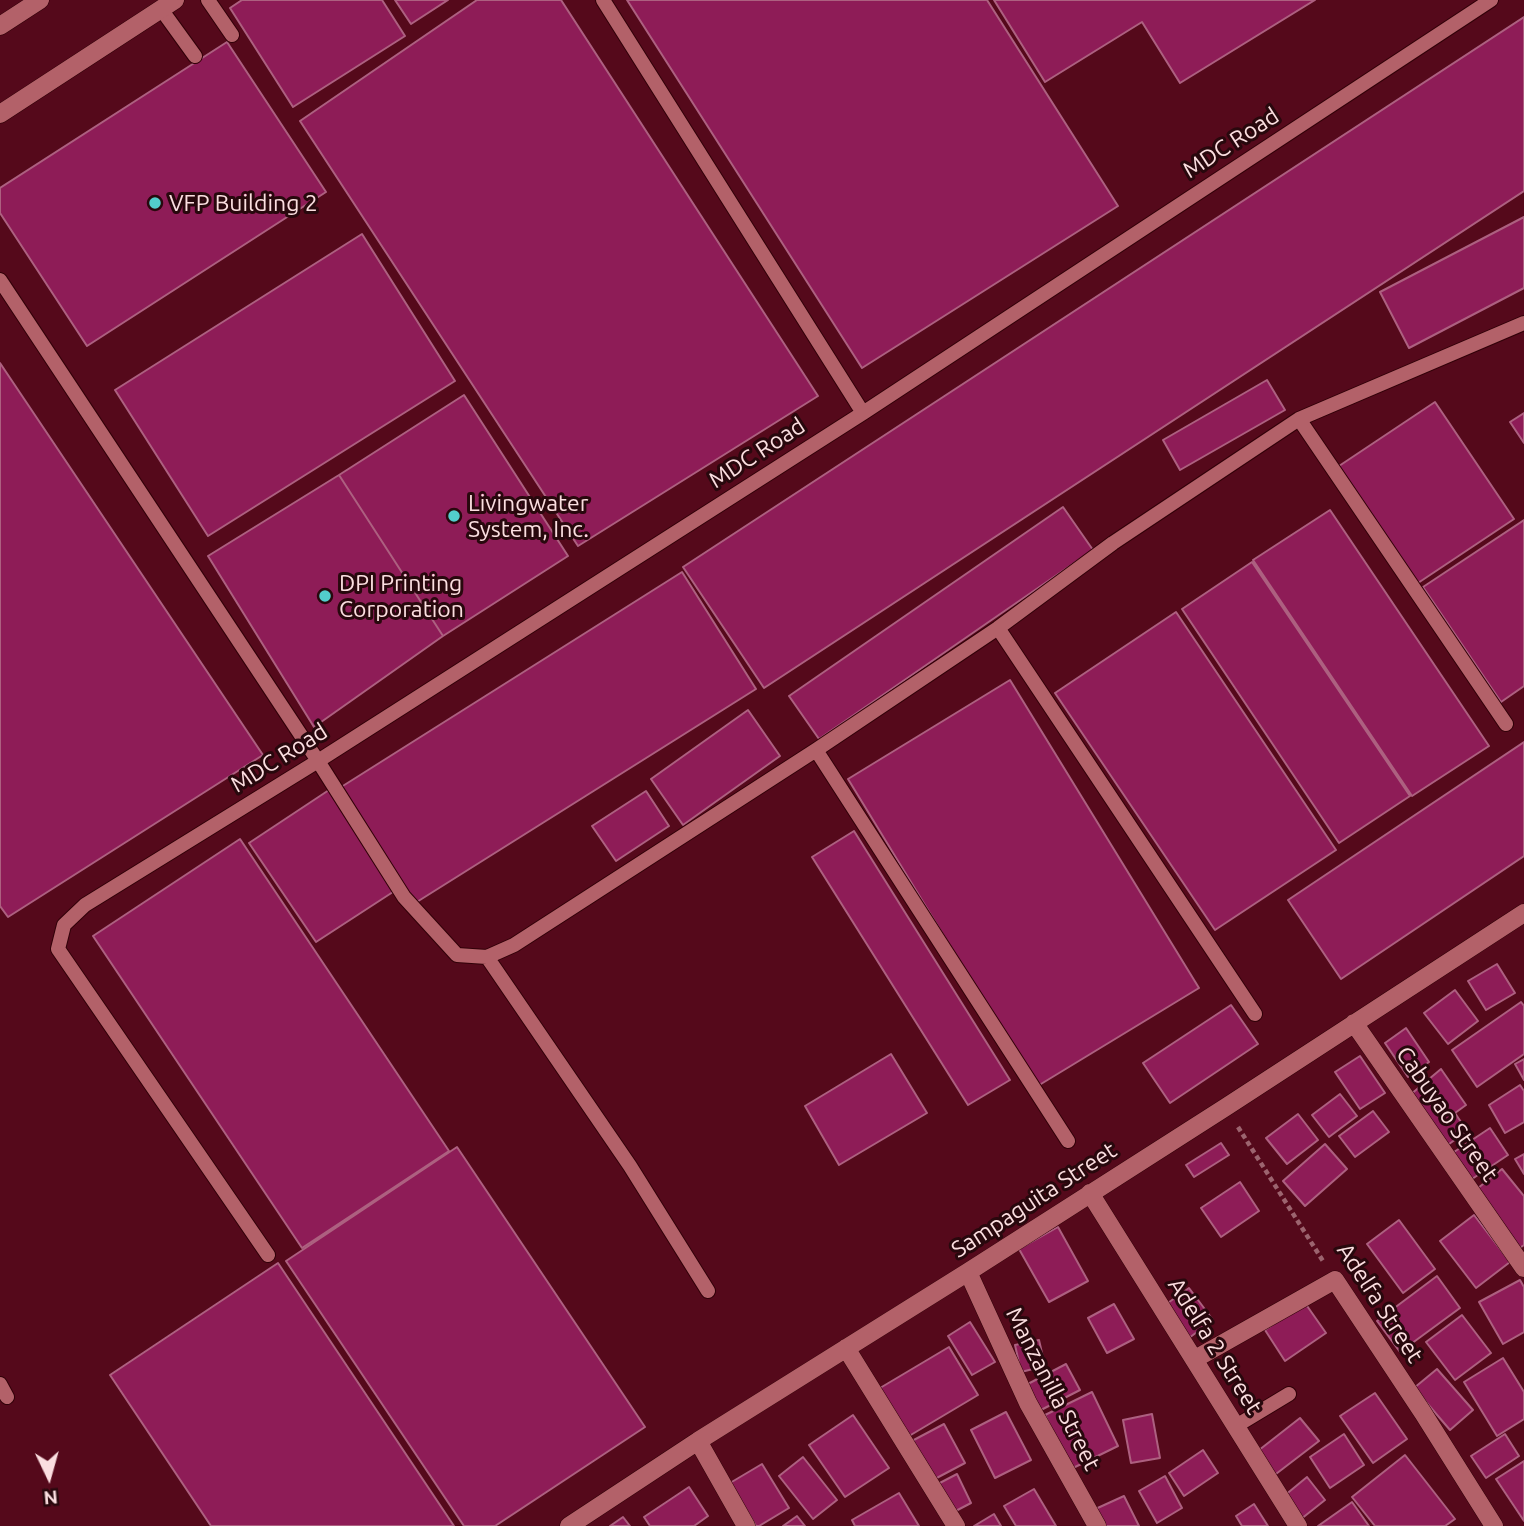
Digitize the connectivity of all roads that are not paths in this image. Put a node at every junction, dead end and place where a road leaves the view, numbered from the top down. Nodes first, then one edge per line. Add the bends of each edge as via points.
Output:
1 (40, 0) edge
2 (208, 0) edge
3 (603, 0) edge
4 (1491, 0) edge
5 (168, 4) edge
6 (0, 26) edge
7 (232, 34) dead end
8 (195, 56) dead end
9 (0, 114) edge
10 (0, 280) edge
11 (1524, 323) edge
12 (863, 413) junction
13 (1299, 419) junction
14 (998, 628) junction
15 (1506, 724) dead end
16 (817, 750) junction
17 (318, 761) junction
18 (1524, 913) edge
19 (487, 957) junction
20 (1255, 1014) dead end
21 (1354, 1023) junction
22 (1068, 1141) dead end
23 (1090, 1193) junction
24 (268, 1255) dead end
25 (1524, 1268) edge
26 (968, 1272) junction
27 (708, 1291) dead end
28 (846, 1348) junction
29 (1195, 1359) junction
30 (1289, 1394) dead end
31 (1236, 1426) junction
32 (698, 1441) junction
33 (569, 1526) edge
34 (746, 1526) edge
35 (956, 1526) edge
36 (1097, 1526) edge
37 (1298, 1526) edge
38 (1494, 1526) edge

1 - 6 street
2 - 7 lane
3 - 12 lane
4 - 12 lane, MDC Road
5 - 8 lane
5 - 9 street
10 - 17 lane
11 - 13 lane
12 - 17 lane, MDC Road
13 - 14 lane via 1112,543
13 - 15 lane
14 - 16 lane
14 - 20 lane
16 - 19 lane via 514,945
16 - 22 lane
17 - 19 lane via 404,897 457,955
17 - 24 lane, MDC Road via 85,905 64,925 58,949
18 - 21 street, Sampaguita Street
19 - 27 lane via 630,1166
21 - 23 street, Sampaguita Street
21 - 25 street, Cabuyao Street
23 - 26 street, Sampaguita Street
23 - 29 street, Adelfa 2 Street
26 - 28 street, Sampaguita Street
26 - 36 street, Manzanilla Street via 1028,1403
28 - 32 street, Sampaguita Street
28 - 35 street
29 - 31 street, Adelfa 2 Street
29 - 38 street, Adelfa Street via 1335,1280
30 - 31 lane
31 - 37 street, Adelfa 2 Street
32 - 33 street, Sampaguita Street
32 - 34 street

